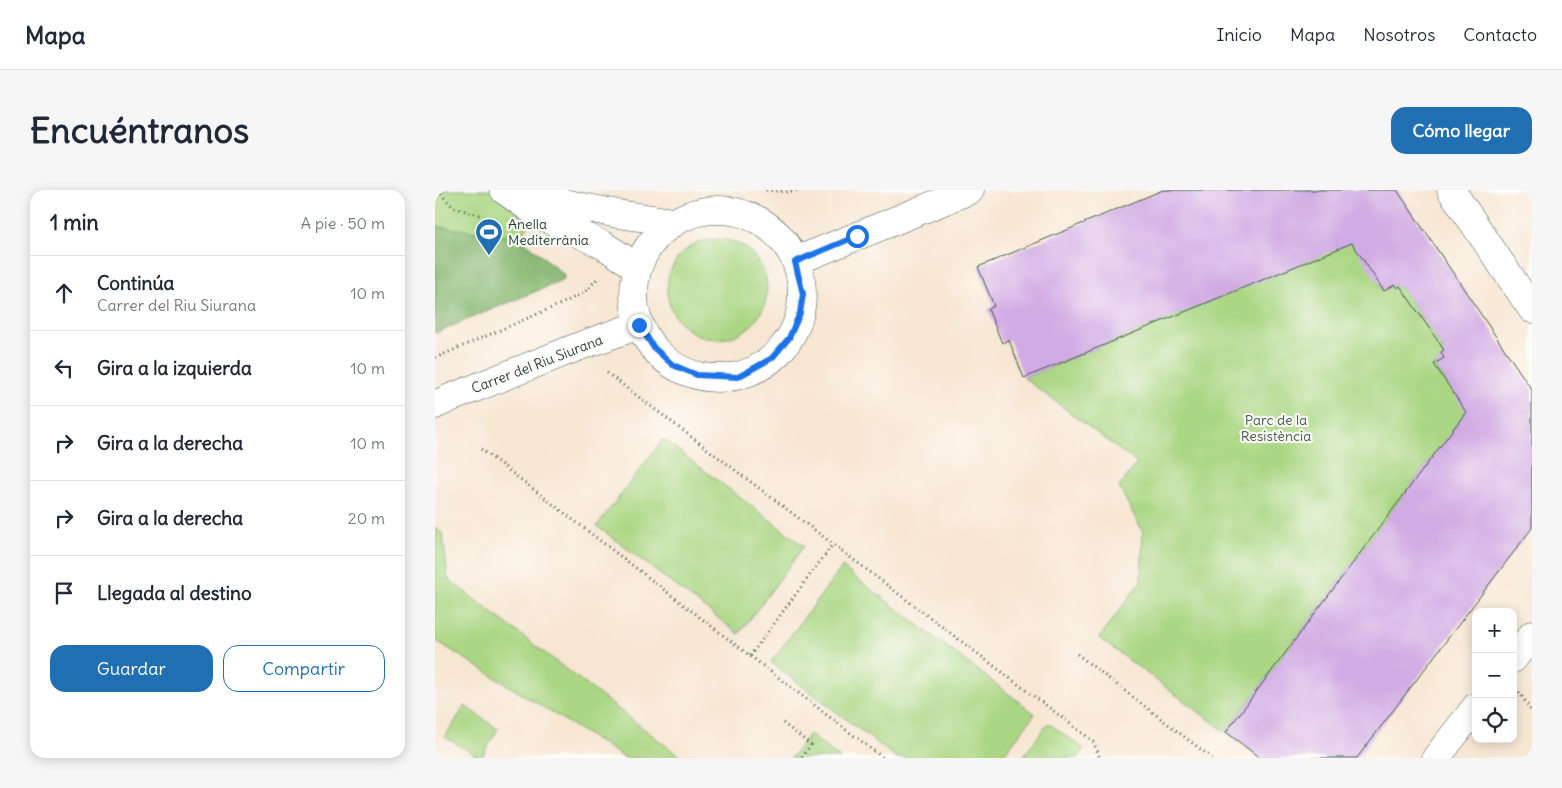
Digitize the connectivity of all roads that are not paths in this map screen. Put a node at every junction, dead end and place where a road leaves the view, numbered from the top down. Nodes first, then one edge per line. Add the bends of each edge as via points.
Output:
1 (504, 190) edge
2 (529, 190) edge
3 (970, 190) edge
4 (1451, 190) edge
5 (673, 222) junction
6 (795, 262) junction
7 (637, 267) junction
8 (1532, 308) edge
9 (639, 325) junction
10 (435, 405) edge
11 (1532, 635) edge
12 (1517, 654) edge
13 (1472, 712) edge
14 (1436, 758) edge

1 - 7 street via 535,213 603,245
2 - 5 street via 543,199
3 - 6 street
4 - 8 street
5 - 6 street via 700,211 729,210 757,218 780,236
5 - 7 street via 651,242
6 - 9 street via 803,294 800,313 789,338 772,358 738,377 697,375 673,365 654,348
7 - 9 street via 633,296
9 - 10 street, Carrer del Riu Siurana
11 - 12 street
13 - 14 street

